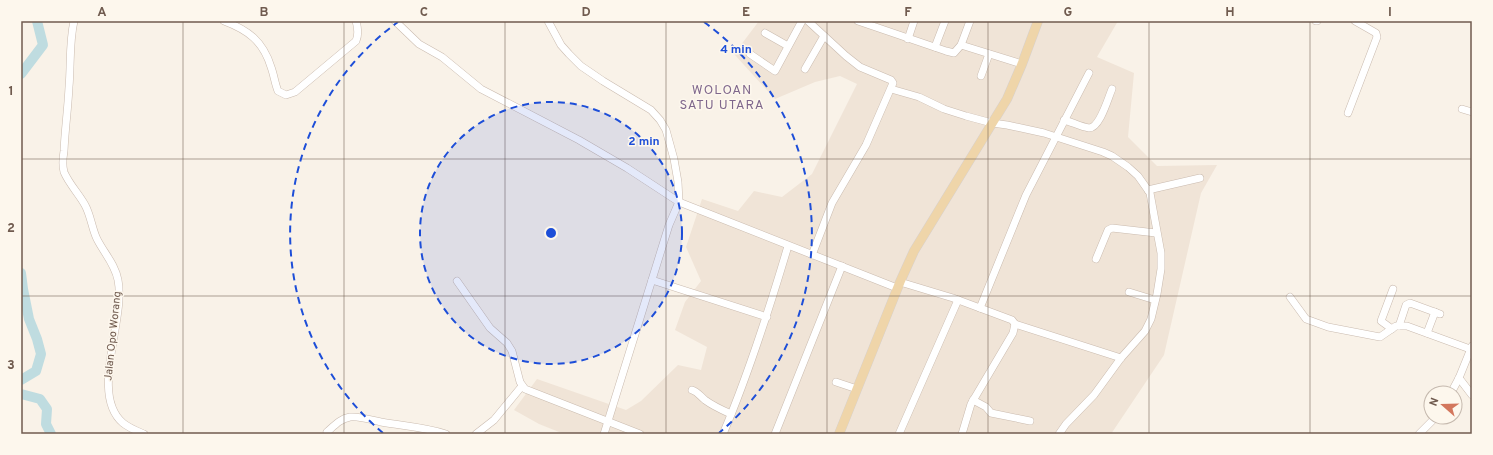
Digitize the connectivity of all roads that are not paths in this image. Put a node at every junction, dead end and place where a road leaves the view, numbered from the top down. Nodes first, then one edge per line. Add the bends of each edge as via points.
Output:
1 (74, 21) edge
2 (224, 21) edge
3 (356, 21) edge
4 (395, 21) edge
5 (548, 21) edge
6 (802, 21) edge
7 (808, 21) edge
8 (858, 21) edge
9 (914, 21) edge
10 (945, 21) edge
11 (970, 21) edge
12 (1038, 21) edge
13 (1356, 21) edge
14 (765, 33) dead end
15 (824, 36) junction
16 (908, 39) junction
17 (961, 45) junction
18 (788, 46) junction
19 (935, 47) junction
20 (750, 54) dead end
21 (989, 54) junction
22 (1022, 64) junction
23 (805, 69) dead end
24 (1089, 73) dead end
25 (981, 76) dead end
26 (890, 89) junction
27 (1112, 89) dead end
28 (1462, 109) dead end
29 (1472, 112) edge
30 (1348, 113) dead end
31 (1064, 120) junction
32 (992, 123) junction
33 (1055, 137) junction
34 (1200, 178) dead end
35 (1148, 190) junction
36 (679, 202) junction
37 (1156, 233) junction
38 (788, 246) junction
39 (812, 255) junction
40 (1096, 259) dead end
41 (842, 266) junction
42 (652, 280) junction
43 (457, 281) dead end
44 (899, 285) junction
45 (1393, 289) dead end
46 (1129, 292) dead end
47 (1290, 298) dead end
48 (958, 300) junction
49 (1156, 300) junction
50 (980, 308) junction
51 (767, 316) junction
52 (1016, 324) junction
53 (1395, 327) junction
54 (1427, 333) junction
55 (1471, 347) edge
56 (1121, 358) junction
57 (1459, 378) junction
58 (836, 382) dead end
59 (1455, 385) edge
60 (522, 386) junction
61 (857, 389) junction
62 (692, 390) dead end
63 (1472, 394) edge
64 (973, 400) junction
65 (731, 414) junction
66 (607, 421) junction
67 (1030, 421) dead end
68 (1428, 425) edge
69 (327, 432) dead end
70 (144, 434) edge
71 (446, 434) edge
72 (476, 434) edge
73 (604, 434) edge
74 (640, 434) edge
75 (723, 434) edge
76 (775, 434) edge
77 (839, 434) edge
78 (899, 434) edge
79 (962, 434) edge
80 (1059, 434) edge
81 (1420, 434) edge

1 - 70 street, Jalan Opo Worang via 63,165 66,175 85,205 97,238 114,267 118,282 120,293 107,382 109,398 123,423
2 - 3 street via 244,29 259,43 271,66 277,89 286,95 295,92 356,41
4 - 36 street via 419,44 442,57 481,89 579,140
5 - 36 street via 561,44 581,66 651,110 660,120 671,146
6 - 18 street
7 - 15 street
8 - 16 street
9 - 16 street
10 - 19 street
11 - 17 street
12 - 22 main road
13 - 30 street via 1376,33 1378,37
14 - 18 street
15 - 23 street
15 - 26 street via 860,67 891,80 893,83
16 - 19 street
17 - 19 street via 954,53
17 - 21 street
18 - 20 street via 775,71
21 - 22 street
21 - 25 street
22 - 32 main road via 1012,89
24 - 31 street
26 - 32 street
26 - 39 street via 875,128 832,203
27 - 31 street via 1095,126 1089,128
28 - 29 street
31 - 33 street
32 - 33 street
32 - 44 main road via 920,241
33 - 35 street via 1112,156 1138,176
33 - 50 street via 1026,195
34 - 35 street
35 - 37 street
36 - 38 street
36 - 42 street
37 - 40 street via 1112,228 1105,235
37 - 49 street via 1161,260
38 - 39 street
38 - 51 street
39 - 41 street
41 - 44 street
41 - 76 street
42 - 51 street
42 - 66 street
43 - 60 street via 490,328 508,343
44 - 48 street
44 - 61 main road
45 - 53 street via 1381,321
46 - 49 street
47 - 53 street via 1306,319 1328,327 1380,337
48 - 50 street
48 - 78 street
49 - 56 street via 1145,331
50 - 52 street via 1012,320
51 - 65 street
52 - 56 street
52 - 64 street
53 - 54 street via 1407,326
53 - 54 street via 1406,305 1410,303 1437,313
54 - 55 street
55 - 57 street
56 - 80 street via 1091,398
57 - 59 street
57 - 63 street
58 - 61 street
60 - 66 street
60 - 72 street via 494,420
61 - 77 main road
62 - 65 street
64 - 67 street via 991,413
64 - 79 street
65 - 75 street
66 - 73 street
66 - 74 street
68 - 81 street
69 - 71 street via 339,420 352,417 432,429

